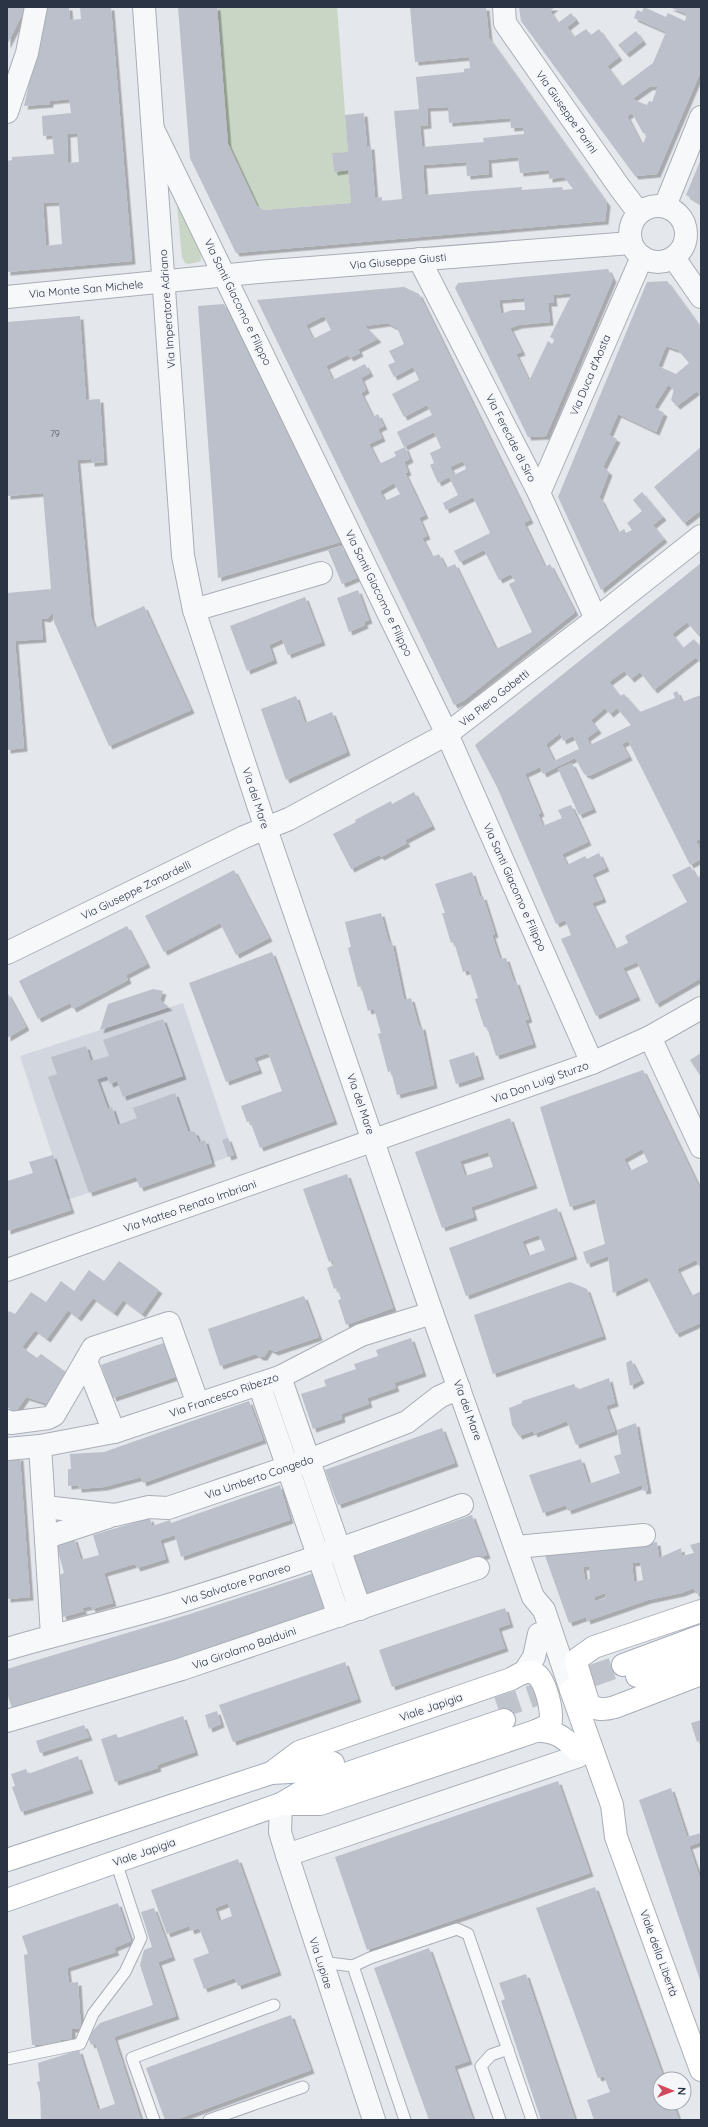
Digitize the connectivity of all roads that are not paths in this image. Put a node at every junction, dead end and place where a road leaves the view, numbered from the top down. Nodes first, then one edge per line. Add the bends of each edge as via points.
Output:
1 (36, 7) edge
2 (144, 7) edge
3 (504, 7) edge
4 (7, 112) edge
5 (701, 117) edge
6 (153, 129) junction
7 (665, 206) junction
8 (639, 213) junction
9 (694, 234) edge
10 (636, 250) junction
11 (674, 258) junction
12 (419, 260) junction
13 (226, 275) junction
14 (165, 282) junction
15 (7, 297) edge
16 (701, 297) edge
17 (539, 493) junction
18 (701, 536) edge
19 (321, 573) dead end
20 (194, 610) junction
21 (596, 620) junction
22 (447, 734) junction
23 (266, 828) junction
24 (7, 953) edge
25 (701, 1008) edge
26 (650, 1037) junction
27 (592, 1063) junction
28 (374, 1142) junction
29 (701, 1147) edge
30 (7, 1270) edge
31 (432, 1313) junction
32 (86, 1361) junction
33 (280, 1377) junction
34 (259, 1384) junction
35 (459, 1388) junction
36 (198, 1404) junction
37 (7, 1422) edge
38 (114, 1432) junction
39 (40, 1446) junction
40 (7, 1449) edge
41 (309, 1460) junction
42 (287, 1467) junction
43 (462, 1505) dead end
44 (45, 1507) junction
45 (115, 1514) junction
46 (644, 1535) dead end
47 (46, 1537) junction
48 (516, 1547) junction
49 (330, 1553) junction
50 (478, 1568) dead end
51 (360, 1609) junction
52 (701, 1611) edge
53 (339, 1616) junction
54 (52, 1635) junction
55 (546, 1635) junction
56 (701, 1636) edge
57 (594, 1647) junction
58 (7, 1649) edge
59 (701, 1652) edge
60 (525, 1672) junction
61 (701, 1674) edge
62 (565, 1692) joint
63 (615, 1707) junction
64 (7, 1721) edge
65 (536, 1731) junction
66 (582, 1750) junction
67 (272, 1772) junction
68 (281, 1804) junction
69 (286, 1855) junction
70 (7, 1860) edge
71 (116, 1862) junction
72 (7, 1900) edge
73 (321, 1962) junction
74 (353, 1966) junction
75 (274, 2005) dead end
76 (508, 2050) junction
77 (7, 2059) edge
78 (701, 2070) edge
79 (303, 2087) dead end
80 (154, 2120) edge
81 (209, 2120) edge
82 (374, 2120) edge
83 (405, 2120) edge
84 (500, 2120) edge
85 (532, 2120) edge

1 - 4 street via 27,53
2 - 6 street, Via Imperatore Adriano
3 - 8 street, Via Giuseppe Parini via 505,23
5 - 7 street
6 - 13 street, Via Santi Giacomo e Filippo
6 - 14 street, Via Imperatore Adriano
7 - 8 street via 656,205
7 - 9 street via 681,217
8 - 10 street, Via Duca d'Aosta via 631,226
9 - 11 street
10 - 11 street via 658,262
10 - 12 street, Via Giuseppe Giusti
10 - 17 street, Via Duca d'Aosta
11 - 16 street
12 - 13 street, Via Giuseppe Giusti
12 - 17 street, Via Ferecide di Siro
13 - 14 street, Via Giuseppe Giusti
13 - 22 street, Via Santi Giacomo e Filippo
14 - 15 street, Via Monte San Michele
14 - 20 street, Via Imperatore Adriano via 183,556
17 - 21 street, Via Ferecide di Siro
18 - 21 street, Via Piero Gobetti
19 - 20 street
20 - 23 street, Via del Mare
21 - 22 street, Via Piero Gobetti
22 - 23 street, Via Piero Gobetti via 288,819
22 - 27 street, Via Santi Giacomo e Filippo
23 - 24 street, Via Giuseppe Zanardelli
23 - 28 street, Via del Mare
25 - 26 street, Via Don Luigi Sturzo
26 - 27 street, Via Don Luigi Sturzo
26 - 29 street
27 - 28 street, Via Don Luigi Sturzo
28 - 30 street, Via Matteo Renato Imbriani
28 - 31 street, Via del Mare
31 - 33 street, Via Francesco Ribezzo via 361,1335
31 - 35 street, Via del Mare
32 - 36 street via 93,1348 169,1323
32 - 37 street via 54,1415 48,1418
32 - 38 street
33 - 34 street, Via Francesco Ribezzo
33 - 41 street
34 - 36 street, Via Francesco Ribezzo
34 - 42 street
35 - 41 street, Via Umberto Congedo via 439,1397 407,1422
35 - 48 street, Via del Mare
36 - 38 street, Via Francesco Ribezzo
38 - 39 street, Via Francesco Ribezzo
39 - 40 street, Via Francesco Ribezzo
39 - 44 street
41 - 42 street, Via Umberto Congedo
41 - 49 street
42 - 45 street, Via Umberto Congedo via 168,1508 148,1507
42 - 49 street
43 - 49 street, Via Salvatore Panareo
44 - 45 street, Via Umberto Congedo
44 - 47 street
45 - 47 street
46 - 48 street
47 - 54 street
48 - 55 street, Via del Mare via 533,1597 544,1610
49 - 51 street
49 - 53 street
49 - 54 street, Via Salvatore Panareo via 183,1601
50 - 51 street, Via Girolamo Balduini
51 - 53 street, Via Girolamo Balduini
52 - 57 main road
53 - 64 street, Via Girolamo Balduini via 182,1669
54 - 58 street, Via Salvatore Panareo
55 - 57 street via 571,1646
55 - 60 street
55 - 62 street, Via del Mare
56 - 59 main road via 625,1672
57 - 63 main road via 577,1660 576,1669 592,1707 602,1710
60 - 65 main road via 535,1673 541,1679 552,1713 550,1724
60 - 67 main road, Viale Japigia via 299,1752
61 - 63 main road
62 - 66 main road, Viale della Libertà
63 - 66 main road via 604,1718
65 - 66 main road via 555,1733
65 - 68 main road, Viale Japigia via 320,1804
66 - 69 street
66 - 78 main road, Viale della Libertà via 612,1805 616,1837
67 - 68 main road, Viale Japigia via 309,1771 501,1714 313,1785
67 - 70 main road, Viale Japigia
68 - 69 street, Via Lupiae via 280,1832
68 - 71 main road, Viale Japigia
69 - 73 street, Via Lupiae
71 - 72 main road, Viale Japigia
71 - 77 lane via 141,1938 126,1972 93,2014 80,2044
73 - 74 lane
73 - 82 street, Via Lupiae
74 - 76 lane via 457,1929 468,1934
74 - 83 lane
75 - 80 lane via 132,2058
76 - 84 lane via 491,2055 481,2066
76 - 85 lane
79 - 81 lane

